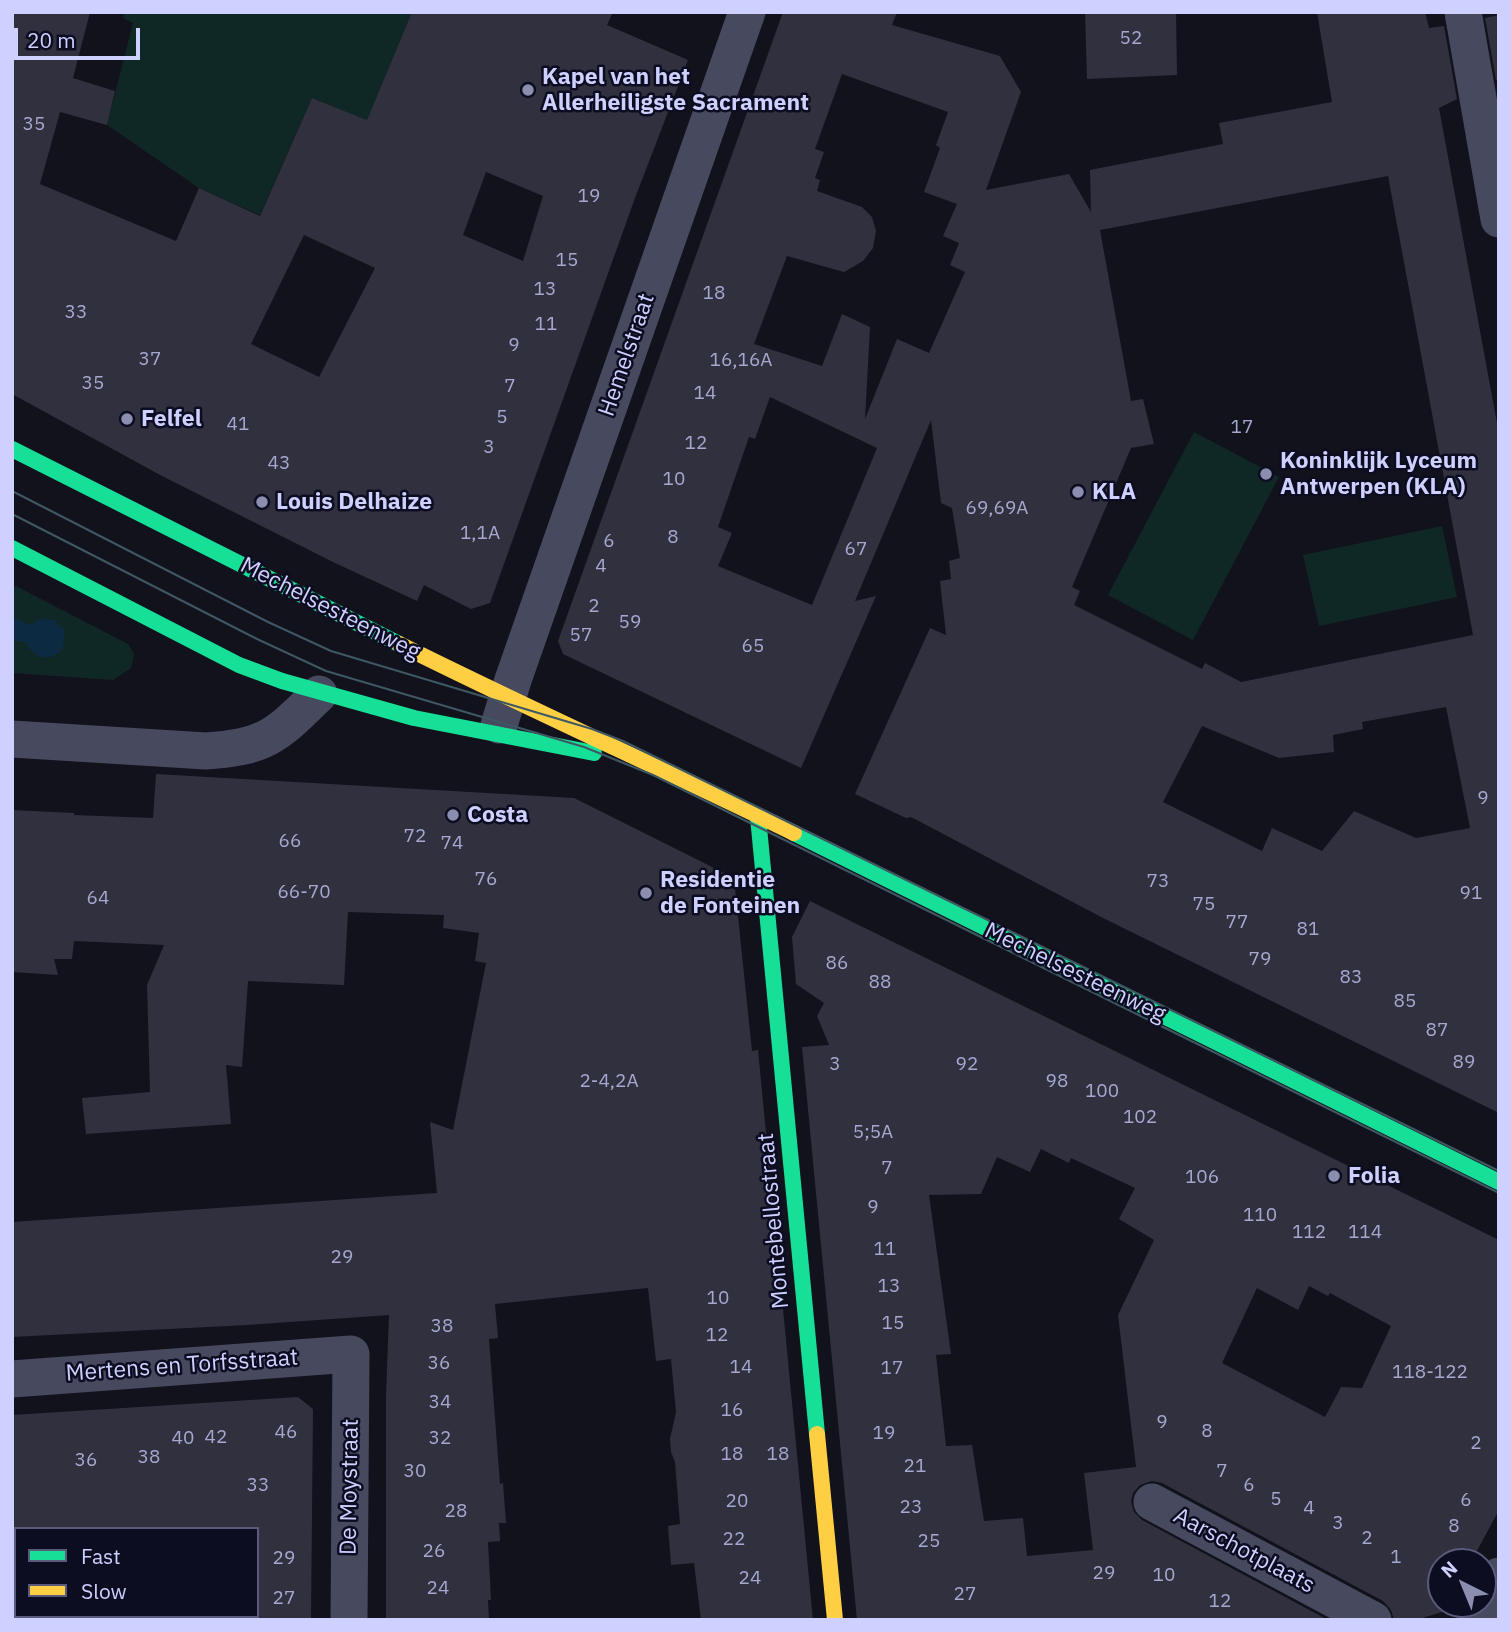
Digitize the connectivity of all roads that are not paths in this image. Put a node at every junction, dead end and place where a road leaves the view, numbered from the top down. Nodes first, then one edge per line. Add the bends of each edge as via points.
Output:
1 (747, 12) edge
2 (1463, 12) edge
3 (1499, 219) edge
4 (12, 449) edge
5 (12, 548) edge
6 (319, 694) junction
7 (507, 698) junction
8 (497, 735) junction
9 (12, 738) edge
10 (651, 763) junction
11 (758, 817) junction
12 (1499, 1182) edge
13 (351, 1354) joint
14 (12, 1378) edge
15 (1152, 1503) dead end
16 (1499, 1576) edge
17 (349, 1620) edge
18 (835, 1620) edge
19 (1373, 1620) edge
20 (1475, 1620) edge

1 - 7 street, Hemelstraat
2 - 3 street
4 - 7 main road, Mechelsesteenweg
5 - 6 main road, Mechelsesteenweg via 239,665
6 - 8 main road, Mechelsesteenweg
6 - 9 street via 282,731 262,742 232,749
7 - 8 street, Hemelstraat
7 - 10 main road, Mechelsesteenweg
8 - 10 main road, Mechelsesteenweg
10 - 11 main road, Mechelsesteenweg
11 - 12 main road, Mechelsesteenweg
11 - 18 main road, Montebellostraat
13 - 14 street, Mertens en Torfsstraat
13 - 17 street, De Moystraat
15 - 19 street, Aarschotplaats
16 - 20 street

